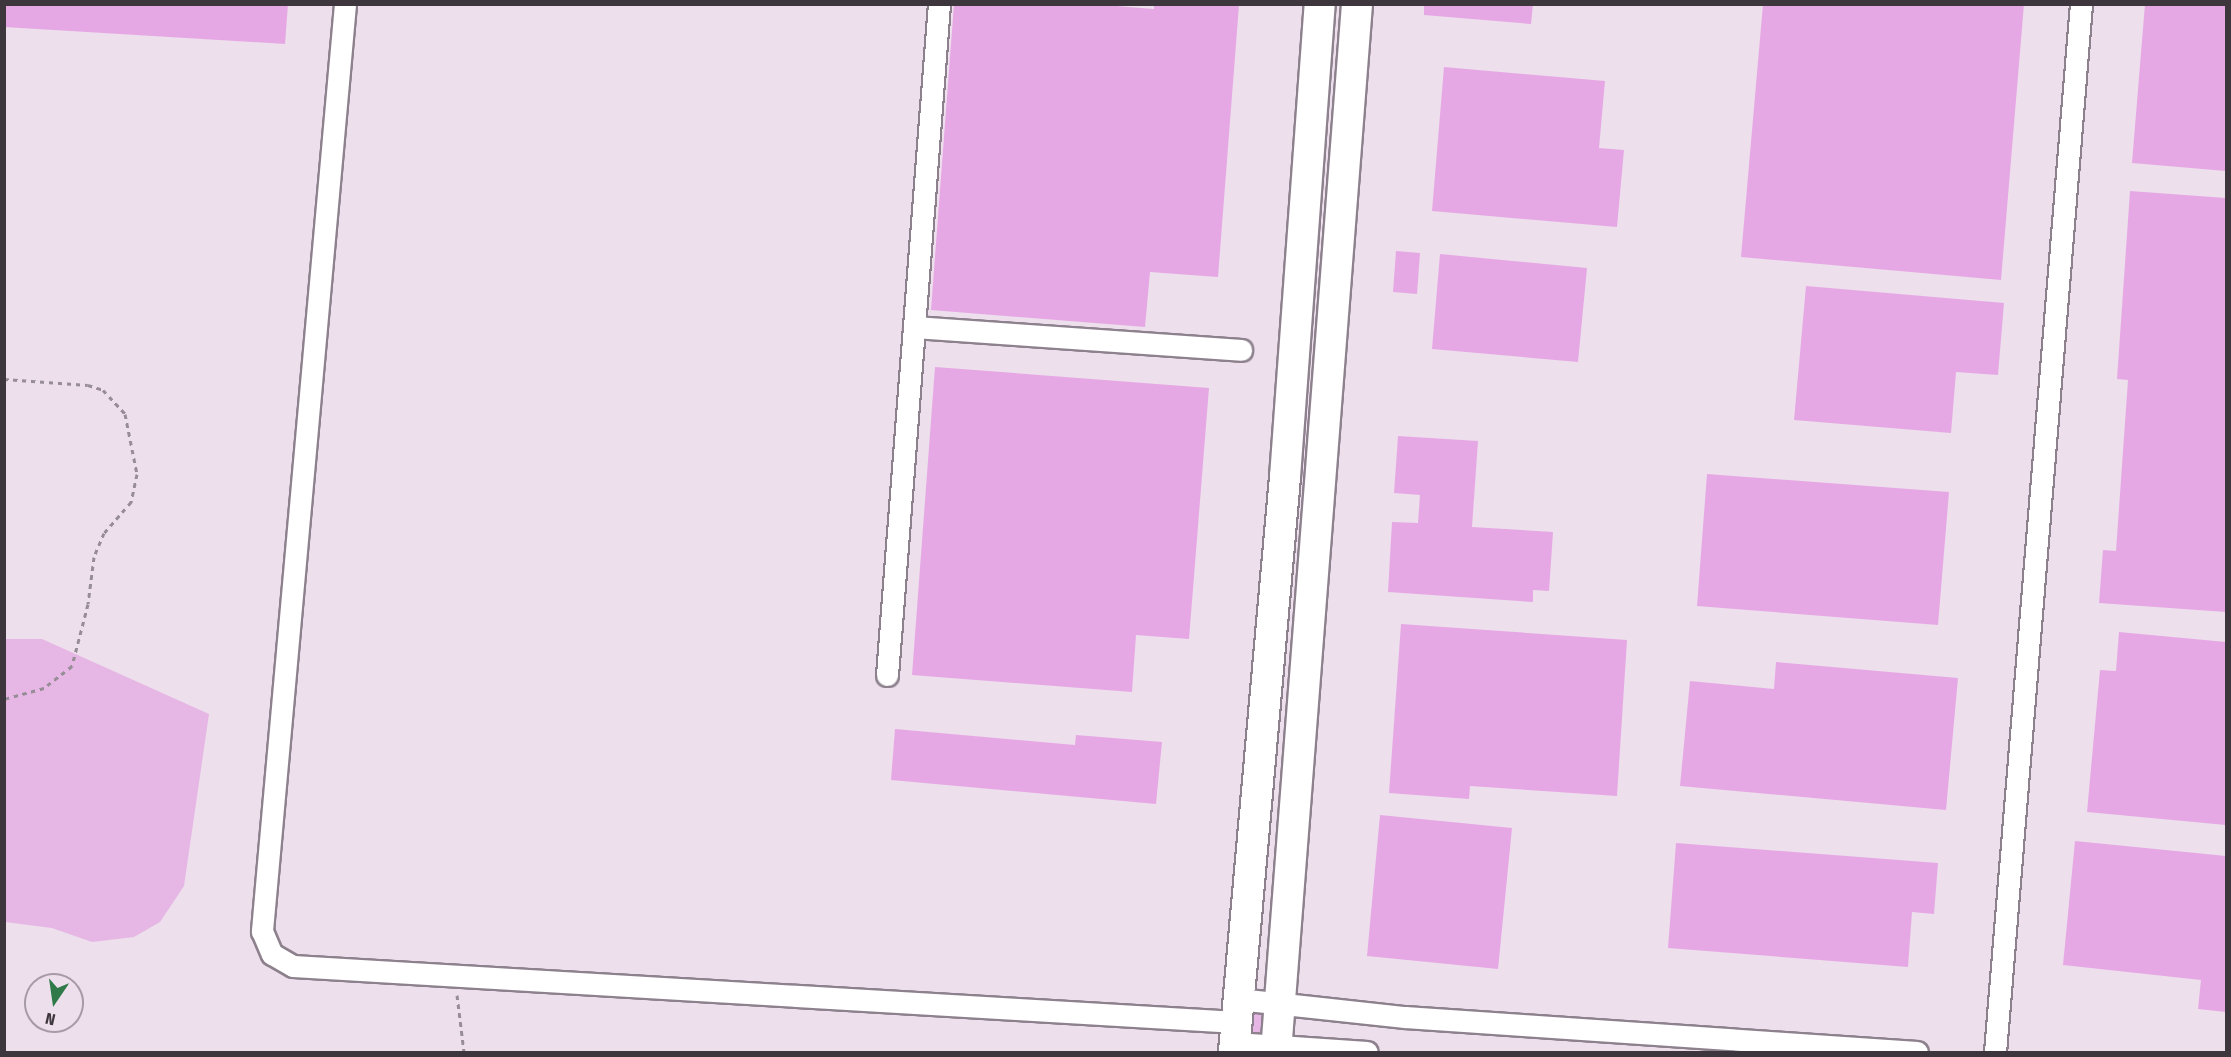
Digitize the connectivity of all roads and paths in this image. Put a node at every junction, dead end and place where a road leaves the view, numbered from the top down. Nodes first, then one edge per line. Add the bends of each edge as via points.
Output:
1 (345, 4) edge
2 (939, 4) edge
3 (1320, 4) edge
4 (1357, 4) edge
5 (2081, 4) edge
6 (914, 327) junction
7 (1241, 350) dead end
8 (4, 379) edge
9 (1285, 477) junction
10 (1322, 480) junction
11 (886, 675) dead end
12 (4, 699) edge
13 (453, 976) junction
14 (1281, 1003) junction
15 (1236, 1029) edge
16 (1276, 1049) edge
17 (464, 1053) edge
18 (1367, 1053) edge
19 (1917, 1053) edge
20 (1995, 1053) edge

1 - 13 street via 262,931 272,954 293,966
2 - 6 street
3 - 9 street
4 - 10 street
5 - 20 street
6 - 7 street
6 - 11 street
8 - 12 path via 88,385 103,390 125,414 137,474 131,502 105,533 94,557 88,604 72,666 44,688
9 - 10 street
9 - 15 street
10 - 14 street
13 - 15 street
13 - 17 path via 462,1014
14 - 15 street
14 - 16 street
14 - 19 street via 1405,1017
15 - 16 street
16 - 18 street

